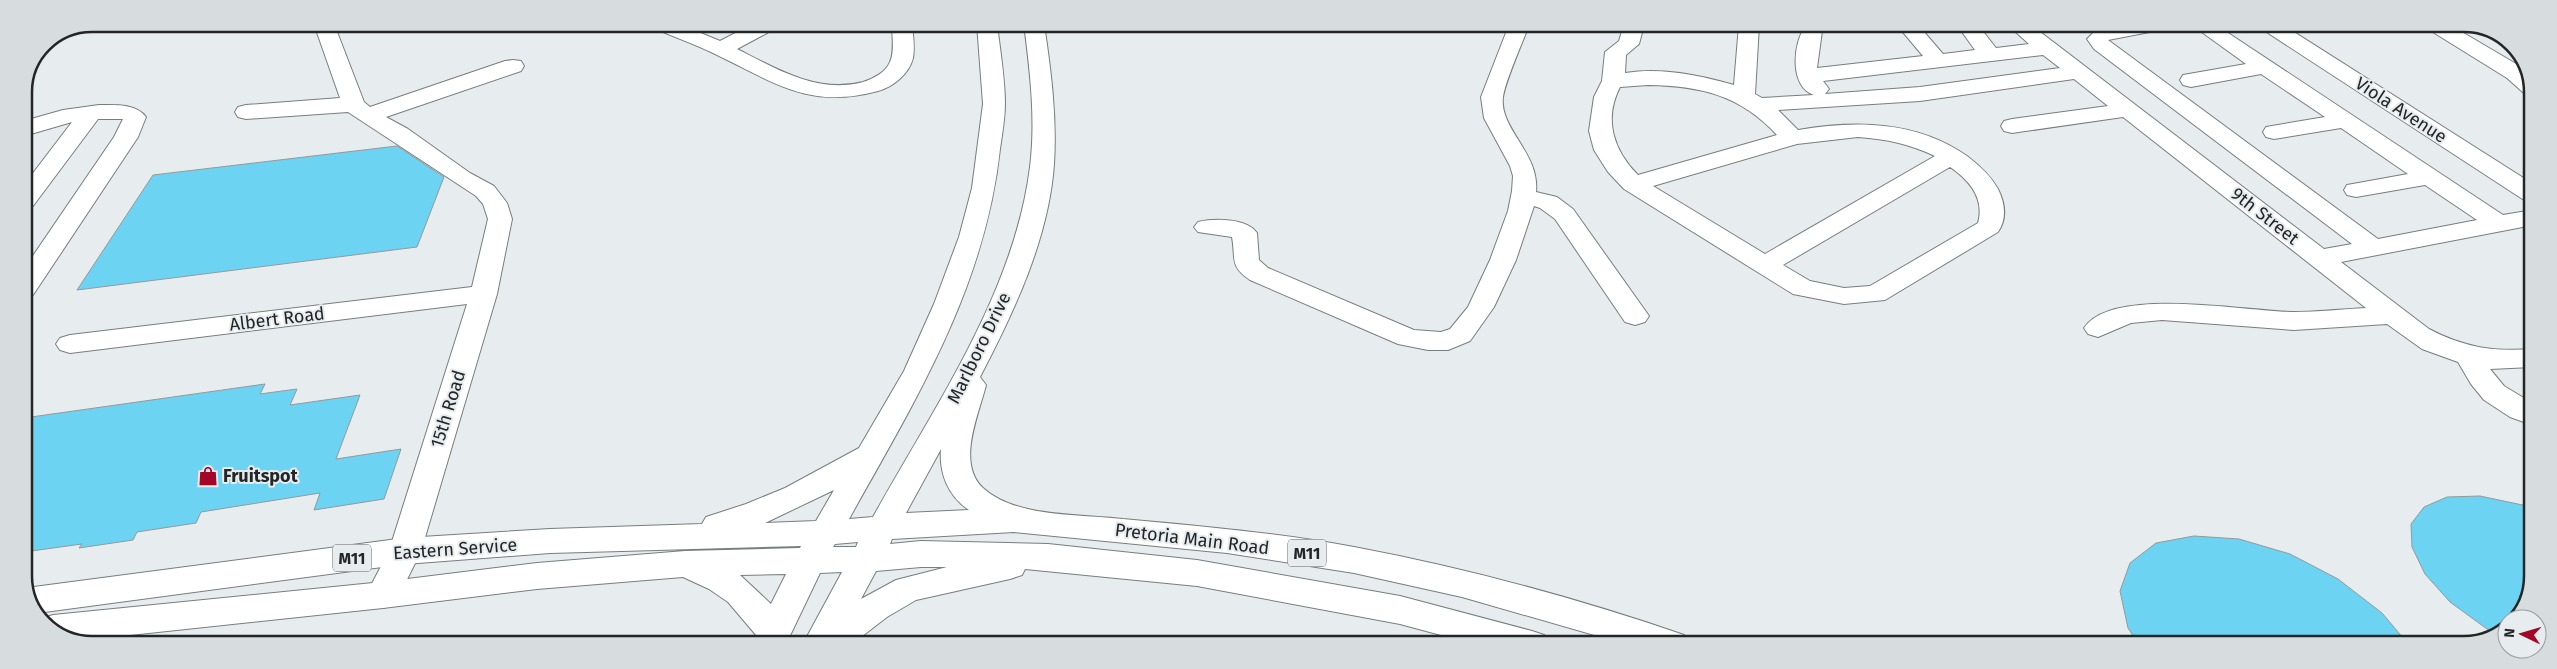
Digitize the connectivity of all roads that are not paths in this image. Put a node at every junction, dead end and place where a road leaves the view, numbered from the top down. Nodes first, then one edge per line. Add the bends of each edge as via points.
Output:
1 (327, 32) edge
2 (679, 32) edge
3 (754, 32) edge
4 (902, 32) edge
5 (988, 32) edge
6 (1035, 32) edge
7 (1516, 32) edge
8 (1632, 32) edge
9 (1749, 32) edge
10 (1812, 32) edge
11 (1913, 32) edge
12 (1972, 32) edge
13 (2027, 32) edge
14 (2111, 32) edge
15 (2212, 32) edge
16 (2280, 32) edge
17 (2448, 32) edge
18 (2047, 48) junction
19 (720, 49) junction
20 (1991, 56) junction
21 (1939, 62) junction
22 (514, 66) dead end
23 (2264, 68) junction
24 (2521, 73) edge
25 (1808, 76) junction
26 (2086, 78) junction
27 (2191, 80) dead end
28 (1612, 82) junction
29 (1854, 99) junction
30 (1752, 101) junction
31 (2127, 110) junction
32 (361, 111) junction
33 (246, 112) dead end
34 (90, 114) junction
35 (2344, 121) junction
36 (32, 124) edge
37 (2012, 126) dead end
38 (1785, 130) junction
39 (2274, 132) dead end
40 (1952, 156) junction
41 (2429, 177) junction
42 (1633, 184) junction
43 (2524, 189) edge
44 (32, 190) edge
45 (2356, 190) dead end
46 (1524, 197) junction
47 (2524, 219) edge
48 (2499, 224) junction
49 (1207, 227) dead end
50 (2374, 248) junction
51 (2320, 258) junction
52 (1764, 265) junction
53 (32, 277) edge
54 (484, 294) junction
55 (2393, 315) junction
56 (1635, 316) dead end
57 (2098, 328) dead end
58 (70, 344) dead end
59 (2468, 356) junction
60 (2524, 359) edge
61 (975, 362) junction
62 (2524, 411) edge
63 (871, 455) junction
64 (1014, 520) junction
65 (881, 529) junction
66 (826, 533) junction
67 (680, 550) junction
68 (405, 551) junction
69 (1048, 557) junction
70 (864, 559) junction
71 (809, 561) junction
72 (383, 595) junction
73 (37, 599) edge
74 (63, 628) edge
75 (770, 636) edge
76 (773, 636) edge
77 (824, 636) edge
78 (837, 636) edge
79 (1498, 636) edge
80 (1645, 636) edge

1 - 32 main road
2 - 19 main road
3 - 19 main road
4 - 19 main road via 902,59 898,68 881,82 855,90 822,93 808,89
5 - 63 main road via 994,104 984,188 972,237 918,371
6 - 61 main road, Marlboro Drive via 1044,106 1044,140 1034,211 1010,284
7 - 46 main road via 1492,97 1493,113 1524,174
8 - 28 main road via 1629,44 1616,52
9 - 30 main road
10 - 25 main road via 1805,70
11 - 21 main road
12 - 20 main road
13 - 18 main road, 9th Street
14 - 50 main road via 2097,38 2101,45
15 - 23 main road
16 - 43 main road, Viola Avenue
17 - 24 main road
18 - 20 main road
18 - 26 main road, 9th Street
20 - 21 main road
21 - 25 main road
22 - 32 main road
23 - 27 main road
23 - 35 main road
25 - 29 main road via 1818,89
26 - 29 main road
26 - 31 main road, 9th Street
26 - 38 main road
28 - 30 main road via 1654,77 1682,80
28 - 42 main road via 1607,89 1599,124 1600,138 1616,167
29 - 30 main road
30 - 38 main road
31 - 37 main road
31 - 51 main road, 9th Street
32 - 33 main road via 328,105
32 - 54 main road, 15th Road via 485,191 495,203 500,219
34 - 36 main road
34 - 44 main road
34 - 53 main road via 129,113 135,117 126,137
35 - 39 main road
35 - 41 main road
38 - 40 main road via 1871,130 1913,138
38 - 42 main road
40 - 52 main road
40 - 52 main road via 1975,174 1984,186 1992,210 1989,227 1876,294 1844,296 1802,288
41 - 45 main road
41 - 48 main road
42 - 52 main road
46 - 49 main road via 1504,257 1476,318 1459,336 1428,342 1408,338 1259,274 1245,261 1244,233
46 - 56 main road via 1548,202 1564,214
47 - 48 main road
48 - 50 main road
50 - 51 main road
51 - 55 main road, 9th Street
54 - 58 main road, Albert Road
54 - 68 main road, 15th Road
55 - 57 main road via 2294,321 2162,311 2126,315
55 - 59 main road, 9th Street via 2437,346
59 - 60 main road, 9th Street via 2504,362
59 - 62 main road via 2488,389
61 - 64 main road via 955,453 956,470 960,482 971,496
61 - 65 main road, Marlboro Drive
63 - 66 main road
63 - 67 main road via 805,493
64 - 65 main road, Pretoria Main Road / M11
64 - 80 main road, Pretoria Main Road / M11 via 1227,541 1354,560 1462,584
65 - 66 main road, Eastern Service / M11
65 - 70 main road, Marlboro Drive
66 - 67 main road, Eastern Service / M11
66 - 71 main road
67 - 68 main road, Eastern Service / M11 via 550,541
67 - 71 main road, Eastern Service / M11
67 - 72 main road, Eastern Service / M11 via 537,576
67 - 75 main road via 736,588
68 - 72 main road, 15th Road
68 - 73 main road, Eastern Service / M11
69 - 70 main road, Pretoria Main Road / M11 via 921,554
69 - 78 main road via 908,589 875,607
69 - 79 main road, Pretoria Main Road / M11 via 1197,573 1400,610
70 - 71 main road, Eastern Service / M11
70 - 77 main road, Marlboro Drive
71 - 76 main road
72 - 74 main road, Eastern Service / M11

